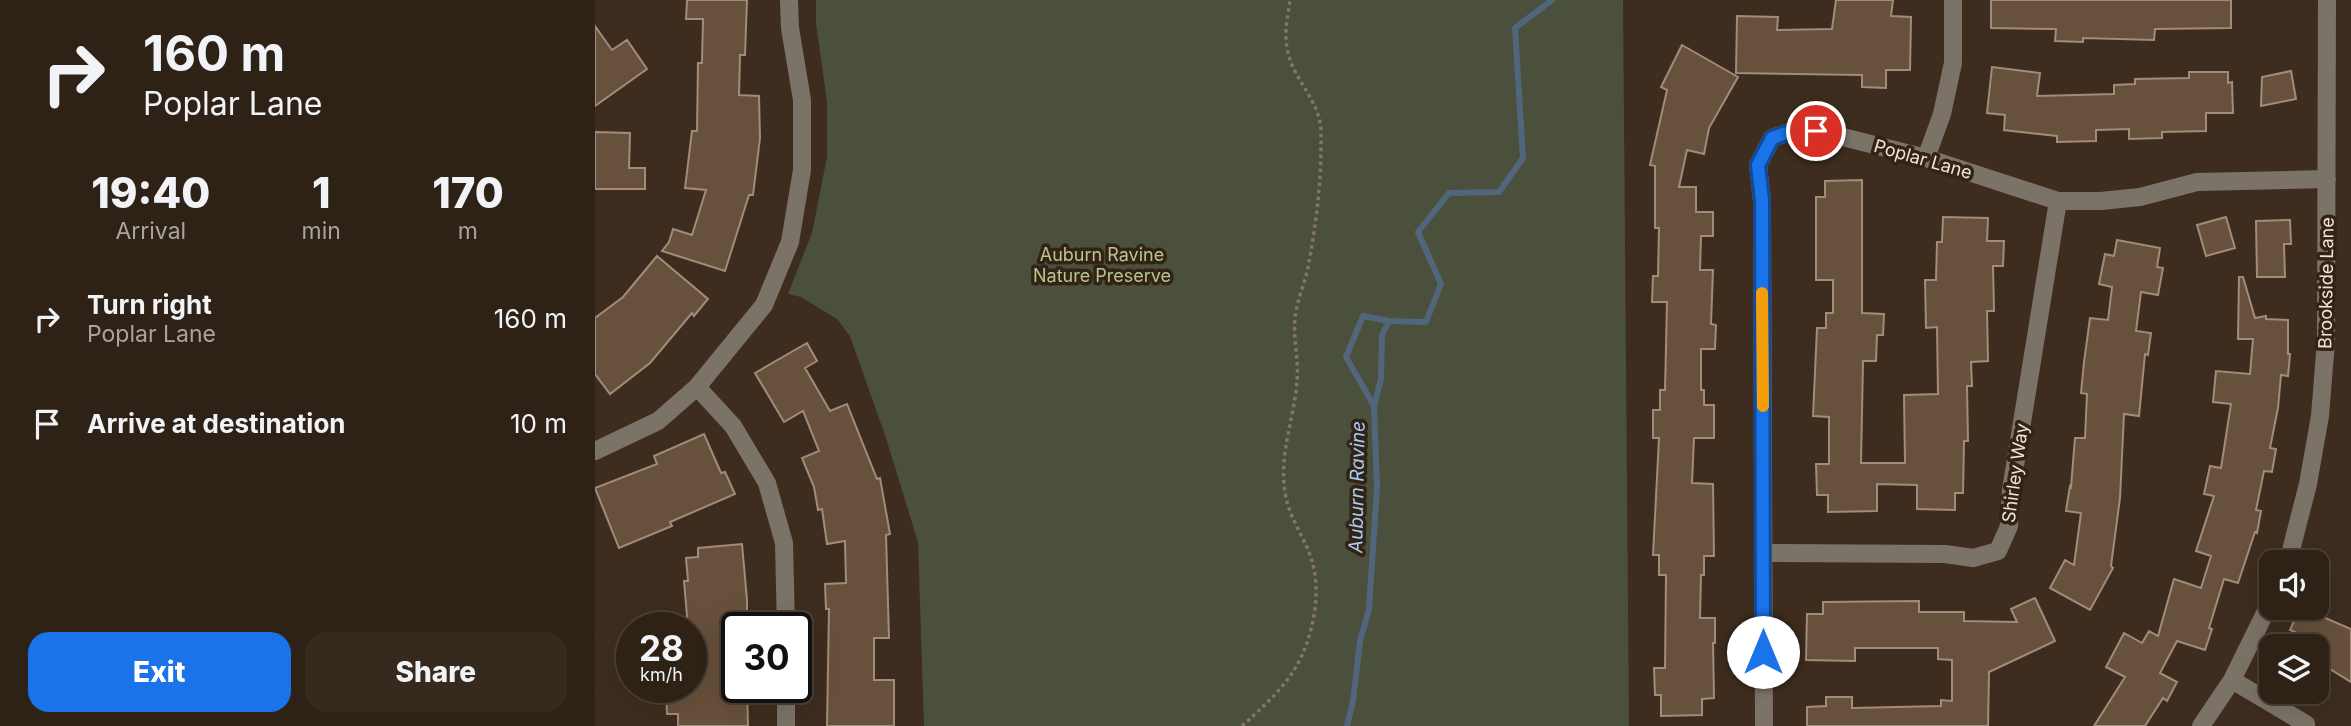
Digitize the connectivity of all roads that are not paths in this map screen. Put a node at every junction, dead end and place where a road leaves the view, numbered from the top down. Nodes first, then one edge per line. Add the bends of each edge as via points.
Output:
1 (789, 0) edge
2 (1952, 0) edge
3 (2327, 0) edge
4 (1926, 158) junction
5 (2327, 179) junction
6 (2059, 201) junction
7 (697, 387) junction
8 (595, 451) edge
9 (2291, 550) edge
10 (1763, 553) junction
11 (786, 612) edge
12 (2262, 620) edge
13 (2232, 680) junction
14 (786, 703) edge
15 (2306, 724) dead end
16 (786, 726) edge
17 (1764, 726) edge
18 (2201, 726) edge

1 - 7 street via 802,100 802,170 790,242 764,305
2 - 4 street via 1952,63 1942,114
3 - 5 street, Brookside Lane
4 - 6 street, Poplar Lane
4 - 10 street, Poplar Lane via 1801,128 1772,138 1758,165 1762,201
5 - 6 street, Poplar Lane via 2207,182 2140,197
5 - 9 street, Brookside Lane via 2326,341 2320,416
6 - 10 street, Shirley Way via 2008,526 1999,551 1973,558
7 - 8 street via 658,421
7 - 11 street via 733,426 767,483 784,544
10 - 17 street, Poplar Lane
12 - 13 street
13 - 15 street
13 - 18 street
14 - 16 street

